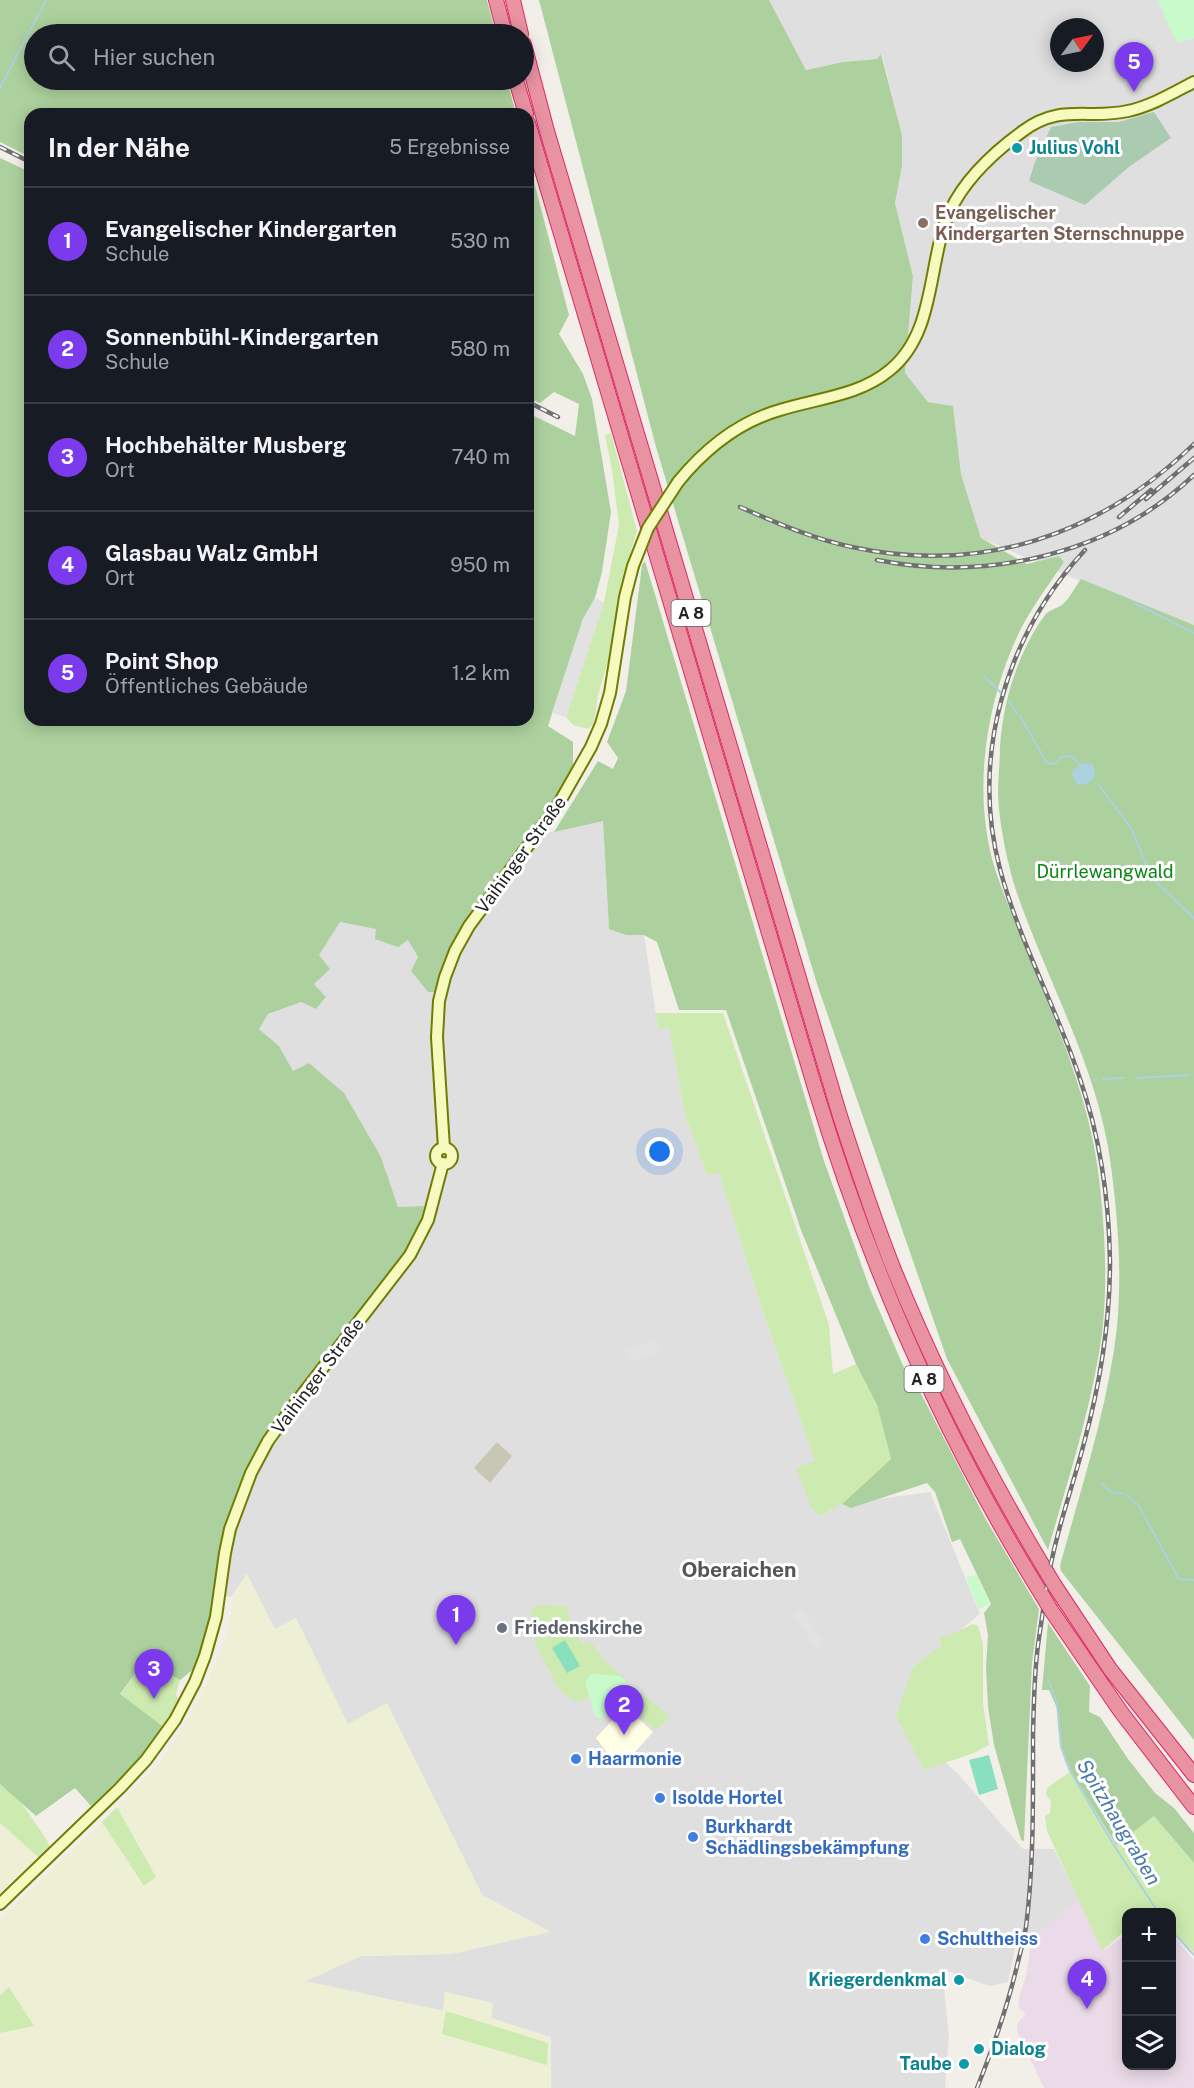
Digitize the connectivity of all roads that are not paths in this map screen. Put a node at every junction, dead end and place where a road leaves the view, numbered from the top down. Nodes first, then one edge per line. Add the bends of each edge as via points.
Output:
1 (496, 0) edge
2 (513, 0) edge
3 (502, 24) edge
4 (519, 24) edge
5 (534, 82) edge
6 (1194, 82) edge
7 (519, 90) edge
8 (524, 108) edge
9 (534, 143) edge
10 (1194, 1775) edge
11 (1194, 1807) edge
12 (0, 1904) edge

1 - 3 highway
2 - 4 highway
5 - 10 highway, A 8, bridge via 840,1116 894,1269 949,1394 1046,1571 1110,1670
6 - 12 main road, Vaihinger Straße, bridge via 1128,111 1066,113 1025,129 991,158 958,195 944,228 921,321 908,351 895,367 852,392 778,410 731,432 678,482 651,522 633,566 610,693 591,747 558,806 469,926 448,969 439,1002 437,1037 444,1148 437,1154 442,1163 428,1220 410,1255 260,1455 230,1529 213,1631 195,1682 175,1720 120,1788
7 - 8 highway
9 - 11 highway, A 8, bridge via 808,1068 843,1178 884,1286 934,1400 994,1515 1051,1610 1121,1712

